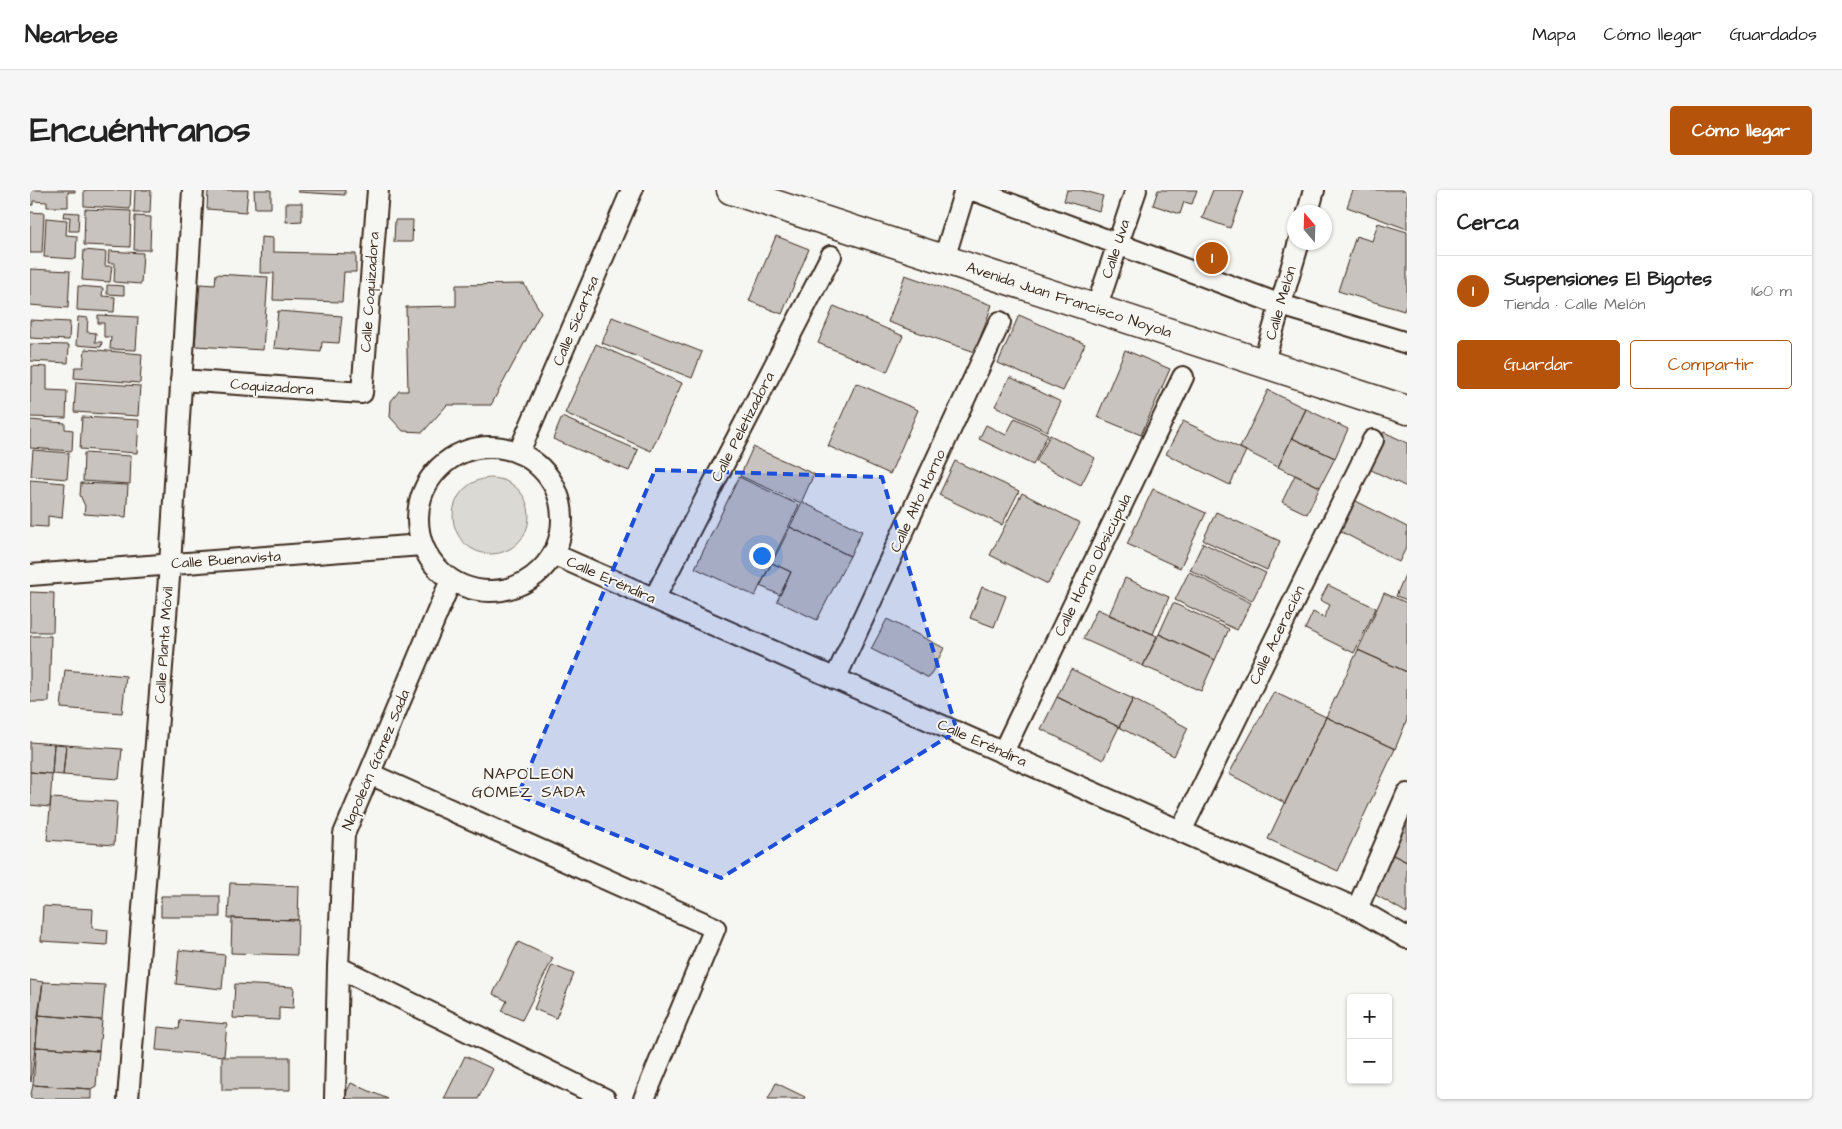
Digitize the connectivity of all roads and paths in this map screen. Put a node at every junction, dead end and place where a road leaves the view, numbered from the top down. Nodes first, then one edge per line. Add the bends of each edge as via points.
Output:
1 (193, 190) edge
2 (378, 190) edge
3 (632, 190) edge
4 (731, 190) edge
5 (965, 190) edge
6 (973, 190) edge
7 (1136, 190) edge
8 (1314, 190) edge
9 (1310, 205) edge
10 (1118, 244) junction
11 (1297, 250) edge
12 (831, 256) dead end
13 (944, 259) junction
14 (1281, 305) junction
15 (1096, 309) junction
16 (1000, 322) dead end
17 (1407, 344) edge
18 (1263, 364) junction
19 (1183, 377) dead end
20 (181, 380) junction
21 (362, 393) joint
22 (1407, 410) edge
23 (1373, 440) dead end
24 (519, 452) junction
25 (422, 545) junction
26 (553, 554) junction
27 (170, 564) junction
28 (30, 575) edge
29 (452, 580) junction
30 (654, 599) junction
31 (835, 679) junction
32 (1002, 752) junction
33 (370, 774) junction
34 (1407, 794) edge
35 (1181, 831) junction
36 (1357, 909) junction
37 (1407, 938) edge
38 (338, 968) junction
39 (128, 1099) edge
40 (335, 1099) edge
41 (605, 1099) edge
42 (644, 1099) edge

1 - 20 street, Calle Planta Móvil
2 - 21 street, Calle Coquizadora
3 - 24 street, Calle Sicartsa
4 - 13 street, Avenida Juan Francisco Noyola
5 - 13 street
6 - 10 street
7 - 10 street, Calle Uva
8 - 9 street
10 - 14 street
10 - 15 street, Calle Uva
11 - 14 street, Calle Melón
12 - 30 street, Calle Peletizadora
13 - 15 street, Avenida Juan Francisco Noyola
14 - 17 street
14 - 18 street, Calle Melón
15 - 18 street, Avenida Juan Francisco Noyola
16 - 31 street, Calle Alto Horno
18 - 22 street, Avenida Juan Francisco Noyola
19 - 32 street, Calle Horno Obsicúpula
20 - 21 street, Coquizadora
20 - 27 street, Calle Planta Móvil
23 - 35 street, Calle Aceración
24 - 25 street via 495,446 471,448 449,459 431,475 420,497 417,521
24 - 26 street via 540,465 554,484 562,507 562,531
25 - 27 street, Calle Buenavista
25 - 29 street via 434,565
26 - 29 street via 538,572 519,585 496,591 473,589
26 - 30 street, Calle Eréndira
27 - 28 street, Calle Buenavista
27 - 39 street, Calle Planta Móvil
29 - 33 street, Napoleón Gómez Sada
30 - 31 street, Calle Eréndira
31 - 32 street, Calle Eréndira
32 - 35 street, Calle Eréndira
33 - 38 street, Napoleón Gómez Sada via 344,834
33 - 42 street via 715,928
34 - 36 street
35 - 36 street, Calle Eréndira
36 - 37 street, Calle Eréndira
38 - 40 street, Napoleón Gómez Sada
38 - 41 street

